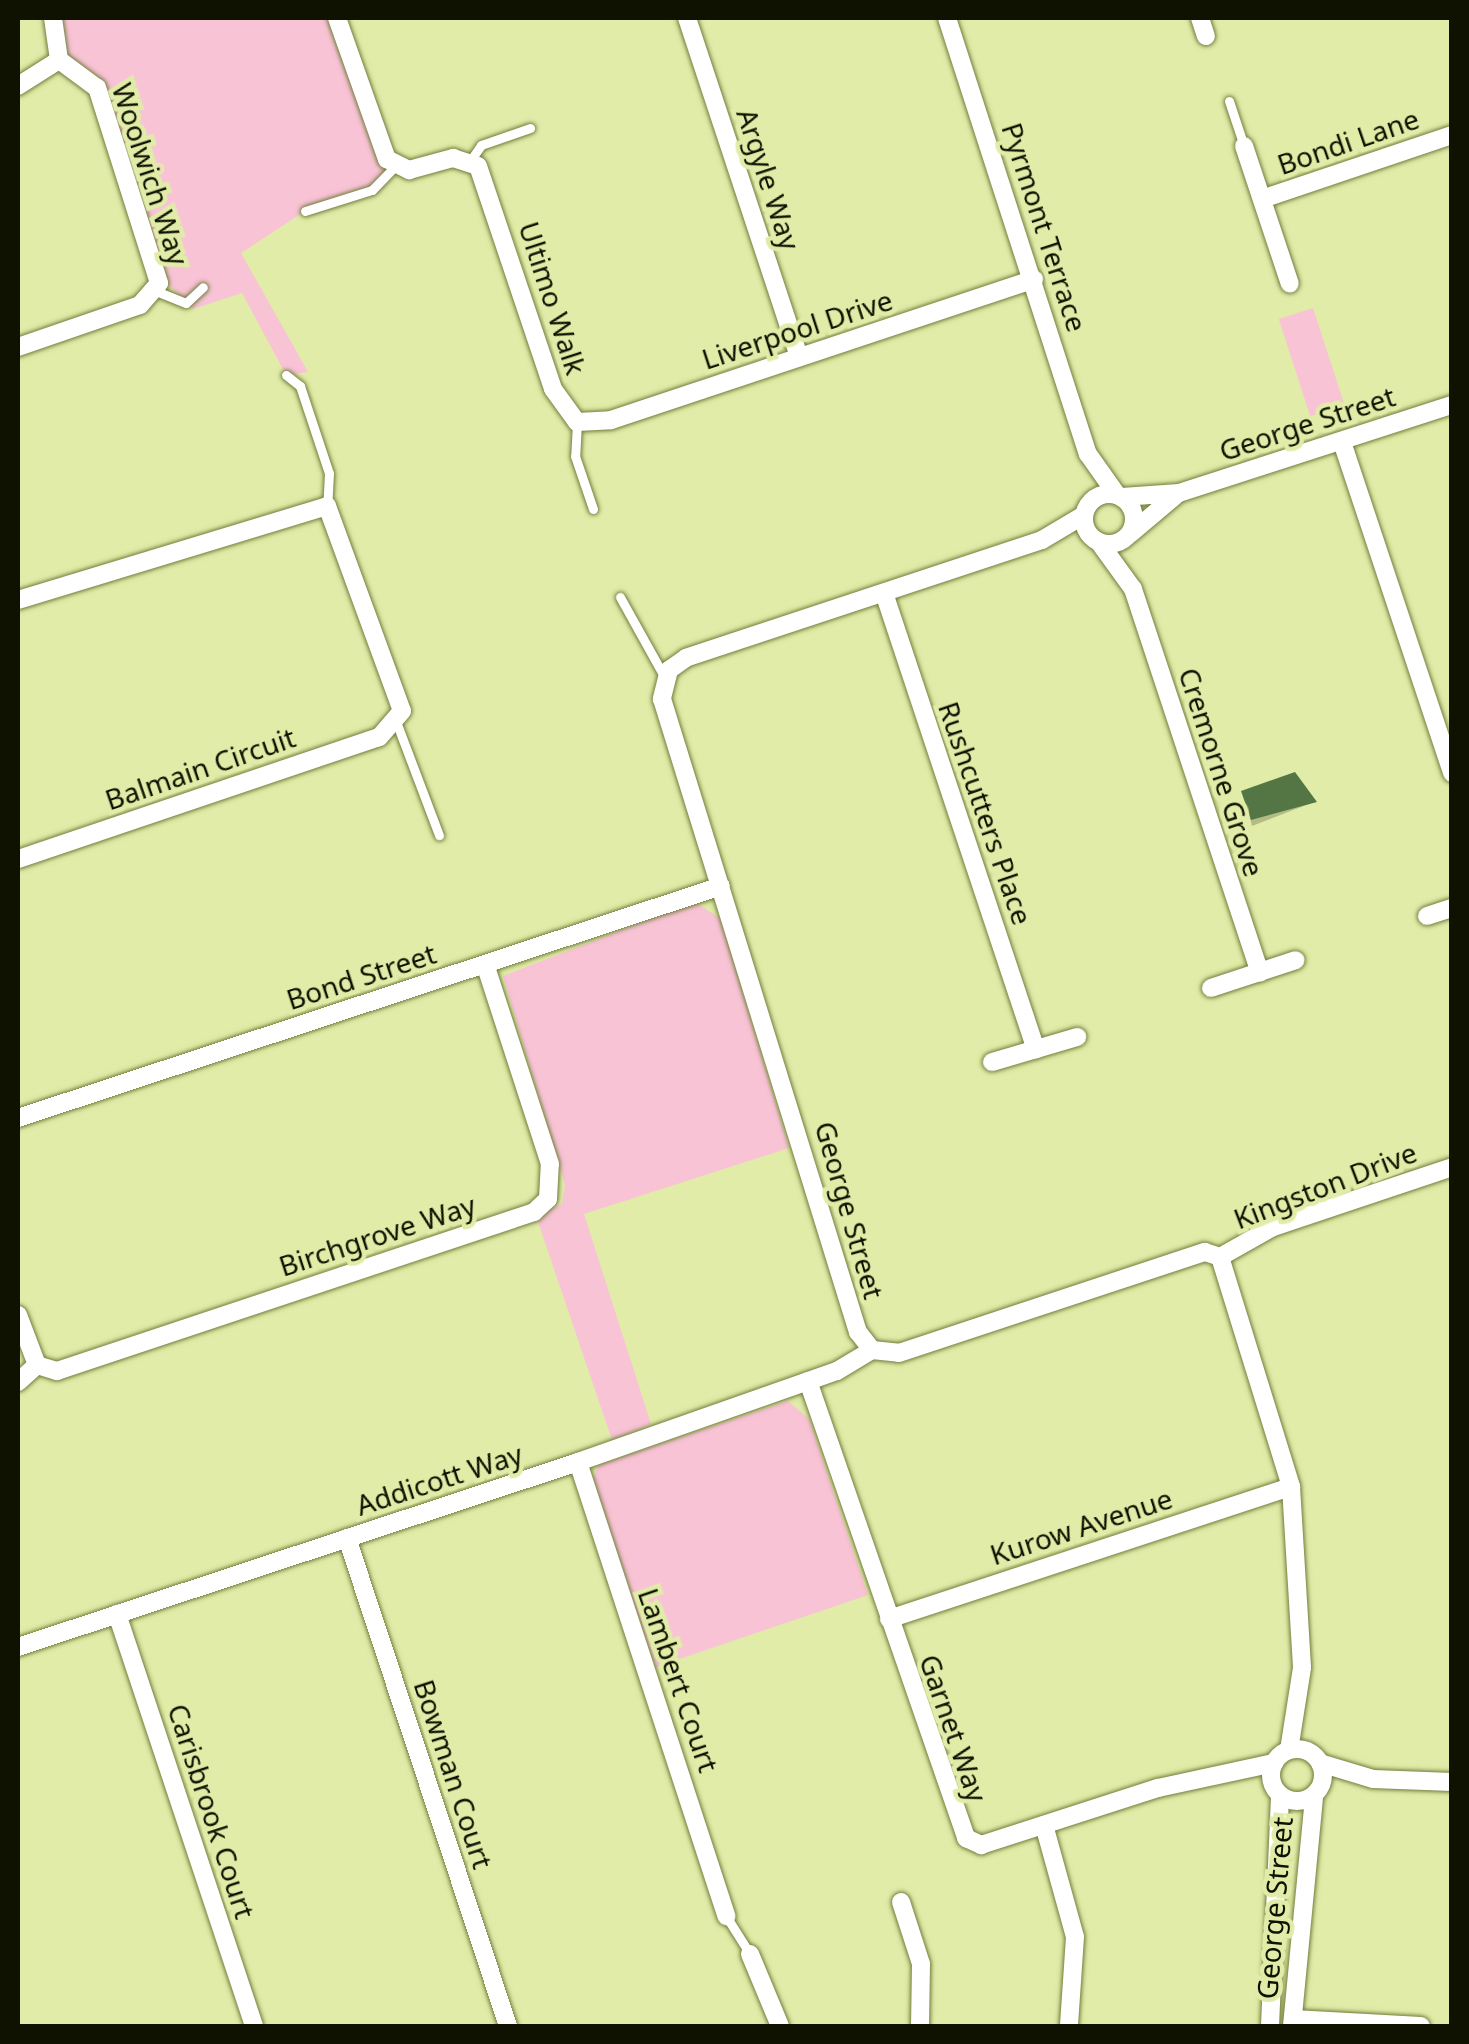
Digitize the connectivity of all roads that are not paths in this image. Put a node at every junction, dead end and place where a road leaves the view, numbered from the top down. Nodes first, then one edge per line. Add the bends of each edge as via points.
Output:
1 (53, 18) edge
2 (337, 18) edge
3 (687, 18) edge
4 (947, 18) edge
5 (59, 60) junction
6 (18, 86) edge
7 (1229, 101) dead end
8 (530, 128) dead end
9 (1452, 135) edge
10 (1244, 146) joint
11 (470, 161) junction
12 (395, 166) junction
13 (1262, 199) junction
14 (305, 211) dead end
15 (1034, 280) junction
16 (1290, 284) dead end
17 (203, 287) dead end
18 (156, 290) junction
19 (18, 347) edge
20 (799, 357) junction
21 (286, 375) dead end
22 (1452, 405) edge
23 (577, 422) junction
24 (1342, 442) junction
25 (1088, 454) junction
26 (1179, 493) junction
27 (1119, 496) junction
28 (327, 506) junction
29 (593, 509) dead end
30 (1085, 511) junction
31 (1128, 536) junction
32 (1042, 540) junction
33 (1097, 541) junction
34 (1133, 589) junction
35 (884, 594) junction
36 (620, 597) dead end
37 (18, 600) edge
38 (664, 678) junction
39 (397, 724) junction
40 (1452, 774) edge
41 (439, 835) dead end
42 (18, 858) edge
43 (721, 886) junction
44 (1452, 908) edge
45 (1426, 916) dead end
46 (1296, 960) dead end
47 (485, 964) junction
48 (1260, 972) junction
49 (1212, 988) dead end
50 (1078, 1037) dead end
51 (1036, 1049) junction
52 (992, 1062) dead end
53 (18, 1118) edge
54 (1452, 1167) edge
55 (1220, 1257) junction
56 (18, 1315) edge
57 (872, 1350) junction
58 (37, 1365) junction
59 (808, 1381) junction
60 (18, 1382) edge
61 (578, 1462) junction
62 (1291, 1487) junction
63 (347, 1538) junction
64 (117, 1614) junction
65 (888, 1619) junction
66 (18, 1646) edge
67 (1297, 1757) junction
68 (1222, 1774) junction
69 (1372, 1780) junction
70 (1452, 1782) edge
71 (1277, 1792) junction
72 (1317, 1792) junction
73 (1044, 1826) junction
74 (902, 1902) dead end
75 (726, 1916) joint
76 (750, 1954) joint
77 (1292, 2023) edge
78 (254, 2026) edge
79 (508, 2026) edge
80 (780, 2026) edge
81 (920, 2026) edge
82 (1069, 2026) edge
83 (1270, 2026) edge
84 (1422, 2026) edge

1 - 5 street
2 - 12 street via 378,142
3 - 20 street, Argyle Way
4 - 15 street, Pyrmont Terrace
5 - 6 street
5 - 18 street, Woolwich Way via 102,98 159,273
7 - 10 lane, Bondi Lane
8 - 11 lane via 481,145
9 - 13 street, Bondi Lane
10 - 13 street, Bondi Lane
11 - 12 street
11 - 23 street, Ultimo Walk via 485,182 553,389
12 - 14 lane via 372,190
13 - 16 street, Bondi Lane
15 - 20 street, Liverpool Drive
15 - 25 street, Pyrmont Terrace
17 - 18 lane via 186,303
18 - 19 street, Woolwich Way via 140,305
20 - 23 street, Liverpool Drive via 611,420
21 - 28 lane via 300,386 329,473
22 - 24 street, George Street
23 - 29 lane, Ultimo Walk via 576,456
24 - 26 street, George Street
24 - 40 street
25 - 27 street, Pyrmont Terrace
25 - 30 street, Pyrmont Terrace
26 - 27 street, George Street
26 - 31 street, George Street
27 - 30 street, George Street
27 - 31 street, Cremorne Grove via 1134,518
28 - 37 street
28 - 39 street via 402,712
30 - 32 street
30 - 33 street, Cremorne Grove
31 - 33 street
31 - 34 street, Cremorne Grove
32 - 33 street
32 - 35 street
33 - 34 street, Cremorne Grove
34 - 48 street, Cremorne Grove
35 - 38 street via 686,658
35 - 51 street, Rushcutters Place
36 - 38 lane
38 - 43 street, George Street via 666,718
39 - 41 lane
39 - 42 street, Balmain Circuit
43 - 47 street, Bond Street
43 - 57 street, George Street via 858,1332
44 - 45 street
46 - 48 street
47 - 53 street, Bond Street
47 - 58 street, Birchgrove Way via 550,1164 548,1199 534,1212 57,1371
48 - 49 street
50 - 51 street
51 - 52 street
54 - 55 street, Kingston Drive via 1273,1227
55 - 57 street via 1206,1252 899,1354
55 - 62 street
56 - 58 street
57 - 59 street, Addicott Way
58 - 60 street
59 - 61 street, Addicott Way
59 - 65 street, Garnet Way
61 - 63 street, Addicott Way
61 - 75 street, Lambert Court
62 - 65 street, Kurow Avenue
62 - 67 street via 1302,1578
63 - 64 street, Addicott Way
63 - 79 street, Bowman Court
64 - 66 street, Addicott Way
64 - 78 street, Carisbrook Court
65 - 73 street, Garnet Way via 966,1838 981,1845
67 - 68 street, Garnet Way
67 - 69 street
67 - 71 street, George Street
67 - 72 street, George Street
68 - 71 street
68 - 73 street, Garnet Way
69 - 70 street
69 - 72 street
71 - 72 street
71 - 83 street, George Street
72 - 77 street, George Street
73 - 82 street via 1076,1936
74 - 81 street via 921,1964
75 - 76 lane
76 - 80 street
77 - 84 street

